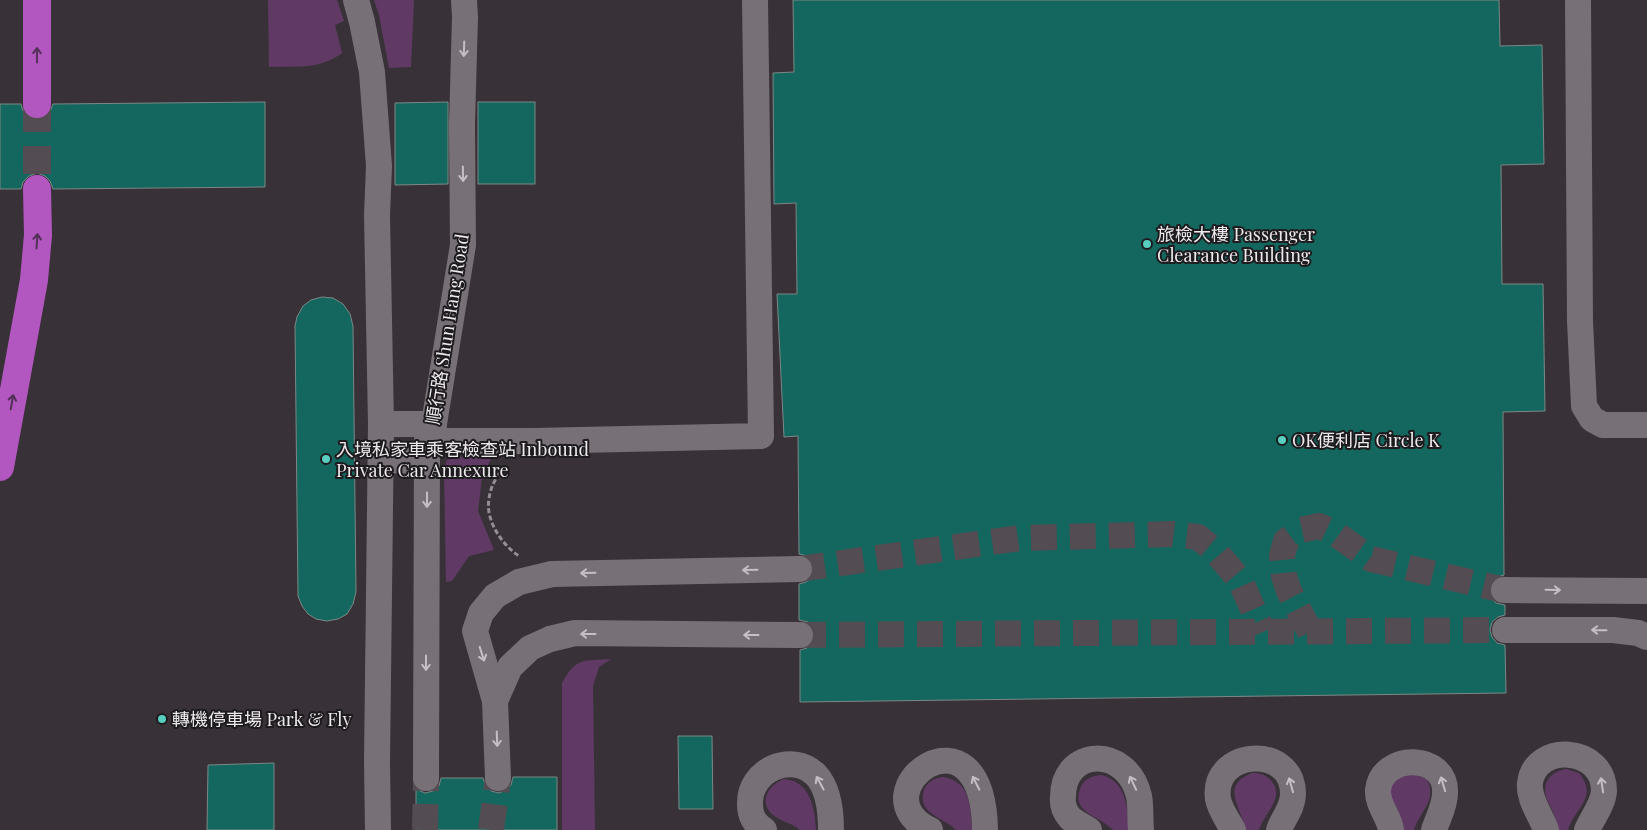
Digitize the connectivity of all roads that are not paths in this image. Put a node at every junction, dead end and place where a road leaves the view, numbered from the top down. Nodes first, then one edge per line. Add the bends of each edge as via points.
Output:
1 (37, 0) edge
2 (356, 0) edge
3 (464, 0) edge
4 (755, 0) edge
5 (1578, 0) edge
6 (37, 104) tunnel mouth
7 (38, 189) tunnel mouth
8 (381, 424) junction
9 (1647, 425) edge
10 (429, 442) junction
11 (381, 460) junction
12 (0, 467) edge
13 (799, 569) tunnel mouth
14 (1504, 590) tunnel mouth
15 (1647, 591) edge
16 (1505, 630) tunnel mouth
17 (800, 635) tunnel mouth
18 (1647, 637) edge
19 (495, 701) junction
20 (426, 778) tunnel mouth
21 (498, 778) tunnel mouth
22 (378, 830) edge
23 (764, 830) edge
24 (831, 830) edge
25 (930, 830) edge
26 (985, 830) edge
27 (1089, 830) edge
28 (1140, 830) edge
29 (1233, 830) edge
30 (1279, 830) edge
31 (1391, 830) edge
32 (1434, 830) edge
33 (1546, 830) edge
34 (1587, 830) edge

6 -> 1 highway
2 - 8 lane via 372,72 378,140
3 -> 10 lane, 順行路 Shun Hang Road via 464,245
4 - 10 lane via 761,436
5 - 9 lane via 1580,311 1584,406 1592,419 1604,425
12 -> 7 highway via 34,280
8 - 10 lane
8 - 11 lane
10 - 11 lane
10 -> 20 lane, 順行路 Shun Hang Road
11 - 22 lane
13 -> 19 lane via 552,574 519,582 495,596 481,612 475,631
14 -> 15 lane
18 -> 16 lane via 1613,630
17 -> 19 lane via 575,634 550,639 530,648 510,667
19 -> 21 lane
24 -> 23 lane via 828,802 817,776 810,770 791,764 767,770 752,789 752,816
26 -> 25 lane via 984,803 973,775 959,764 941,760 922,768 907,789 910,814
28 -> 27 lane via 1139,796 1134,782 1121,765 1104,758 1079,764 1063,784 1065,811
30 -> 29 lane via 1292,803 1291,784 1282,769 1258,758 1233,764 1219,786 1218,801
32 -> 31 lane via 1444,804 1444,784 1429,765 1411,761 1390,770 1378,788 1380,804
34 -> 33 lane via 1602,800 1602,780 1590,762 1570,754 1551,757 1532,774 1533,800

